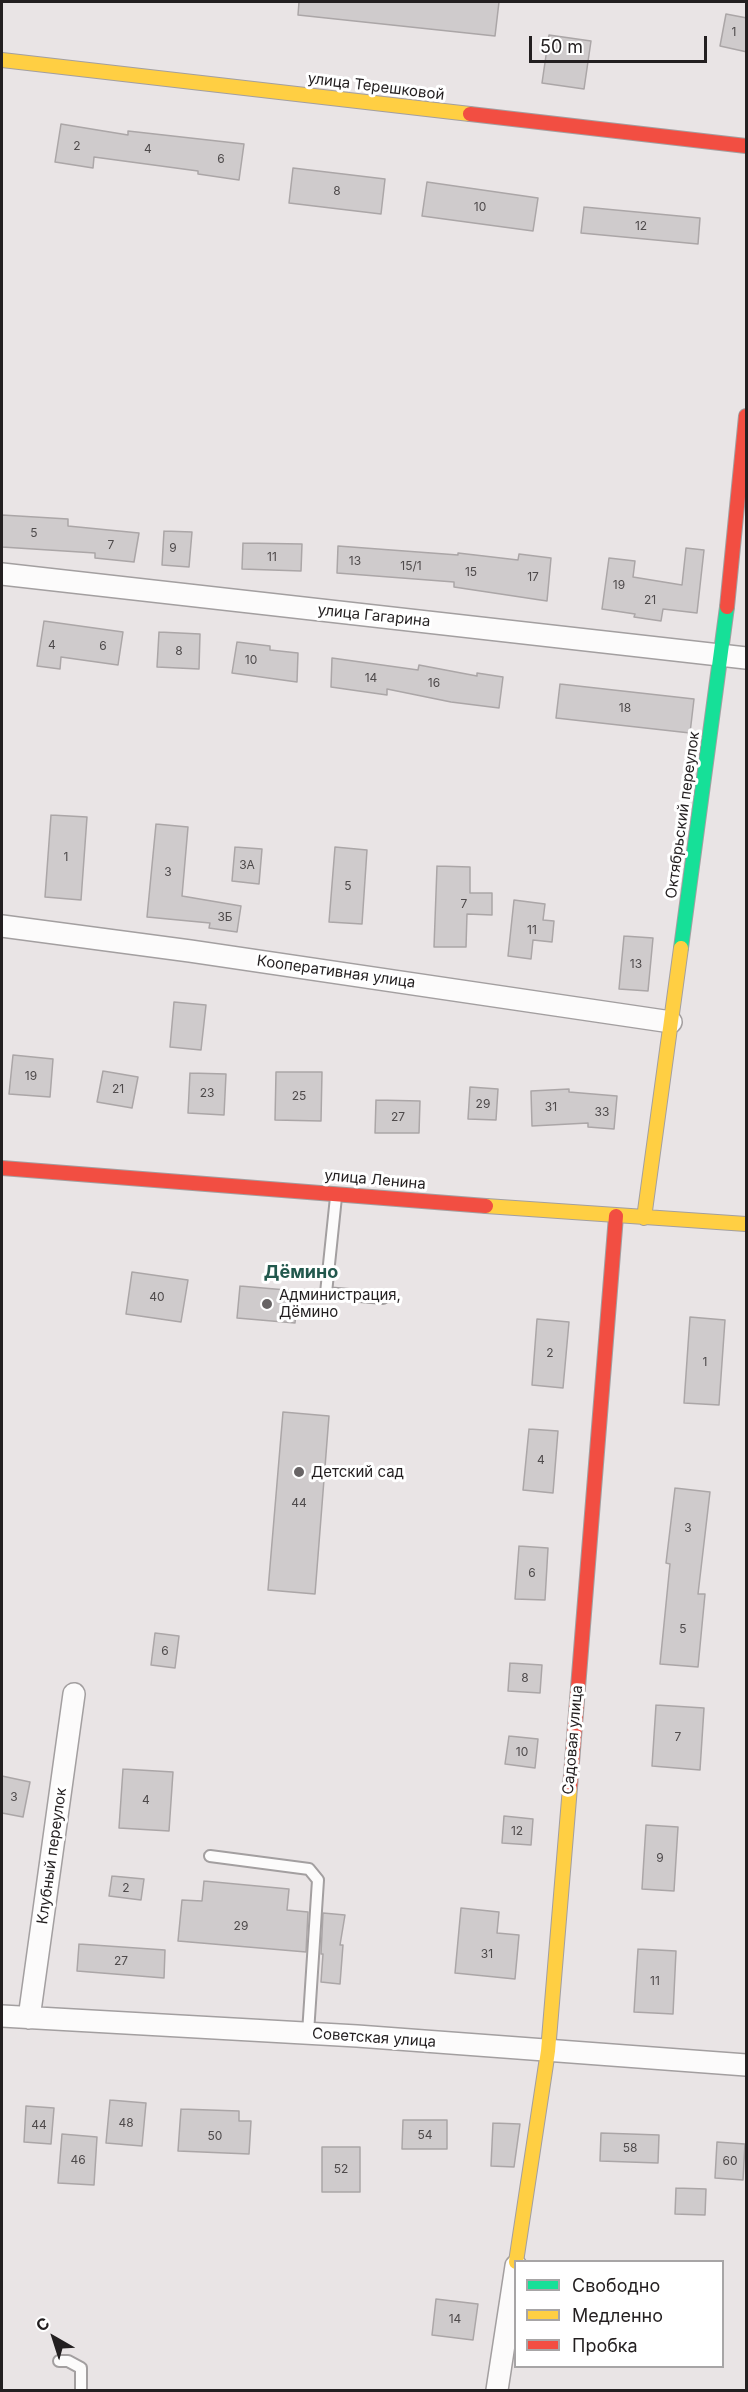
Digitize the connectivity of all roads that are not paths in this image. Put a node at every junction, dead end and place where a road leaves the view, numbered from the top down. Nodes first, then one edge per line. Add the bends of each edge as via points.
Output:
1 (2, 60) edge
2 (747, 146) edge
3 (747, 416) edge
4 (2, 574) edge
5 (722, 655) junction
6 (747, 658) edge
7 (2, 926) edge
8 (670, 1022) junction
9 (2, 1168) edge
10 (336, 1193) junction
11 (616, 1216) junction
12 (644, 1218) junction
13 (747, 1224) edge
14 (383, 1298) dead end
15 (74, 1694) dead end
16 (210, 1856) dead end
17 (2, 2016) edge
18 (29, 2018) junction
19 (308, 2033) junction
20 (548, 2051) junction
21 (747, 2065) edge
22 (517, 2260) edge
23 (514, 2277) edge
24 (59, 2361) dead end
25 (81, 2391) edge
26 (497, 2391) edge

1 - 2 street, улица Терешковой
3 - 5 street, Октябрьский переулок
4 - 5 street, улица Гагарина
5 - 6 street, улица Гагарина
5 - 8 street, Октябрьский переулок
7 - 8 street, Кооперативная улица
8 - 12 street, Октябрьский переулок
9 - 10 street, улица Ленина
10 - 11 street, улица Ленина
10 - 14 lane via 326,1293
11 - 12 street, улица Ленина
11 - 20 street, Садовая улица
12 - 13 street, улица Ленина
15 - 18 street, Клубный переулок
16 - 19 lane via 309,1869 318,1880
17 - 18 street, Советская улица
18 - 19 street, Советская улица
19 - 20 street, Советская улица
20 - 21 street, Советская улица
20 - 22 street, Садовая улица
23 - 26 street, Садовая улица
24 - 25 lane via 81,2368

